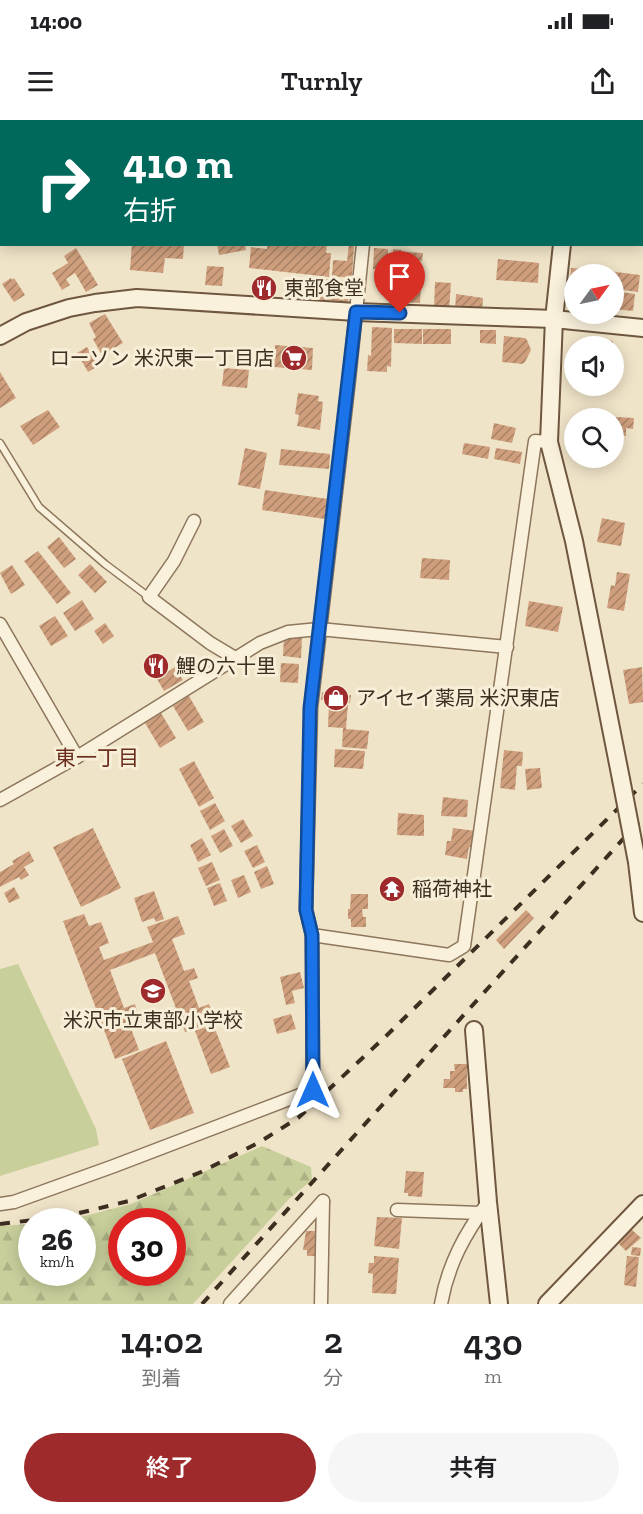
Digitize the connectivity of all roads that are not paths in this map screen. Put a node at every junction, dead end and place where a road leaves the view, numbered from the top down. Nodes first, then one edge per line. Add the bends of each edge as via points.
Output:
1 (363, 246) edge
2 (562, 246) edge
3 (356, 312) junction
4 (555, 319) junction
5 (643, 328) edge
6 (0, 336) edge
7 (549, 442) junction
8 (0, 443) edge
9 (194, 521) dead end
10 (149, 597) junction
11 (0, 624) edge
12 (319, 629) junction
13 (507, 647) junction
14 (235, 658) junction
15 (77, 757) junction
16 (0, 800) edge
17 (643, 913) edge
18 (312, 935) junction
19 (474, 1030) dead end
20 (0, 1204) edge
21 (643, 1204) edge
22 (484, 1207) junction
23 (397, 1210) dead end
24 (230, 1304) edge
25 (321, 1304) edge
26 (441, 1304) edge
27 (499, 1304) edge
28 (547, 1304) edge

1 - 3 street
2 - 4 street
3 - 4 street
3 - 6 street via 137,298 69,308 26,322
3 - 12 street
4 - 5 street
4 - 7 street
7 - 13 street via 535,441
7 - 17 street, bridge via 574,541 637,862
8 - 10 lane via 39,507
9 - 10 street via 174,561
10 - 14 street
11 - 15 street
12 - 13 street
12 - 14 street via 288,632
12 - 18 street via 308,774 306,910
13 - 18 street via 464,946 449,955
14 - 15 street
15 - 16 street
18 - 20 street via 313,1090 114,1166
19 - 22 street
21 - 28 street
22 - 23 street
22 - 26 street via 464,1237
22 - 27 street
24 - 25 street via 323,1201

